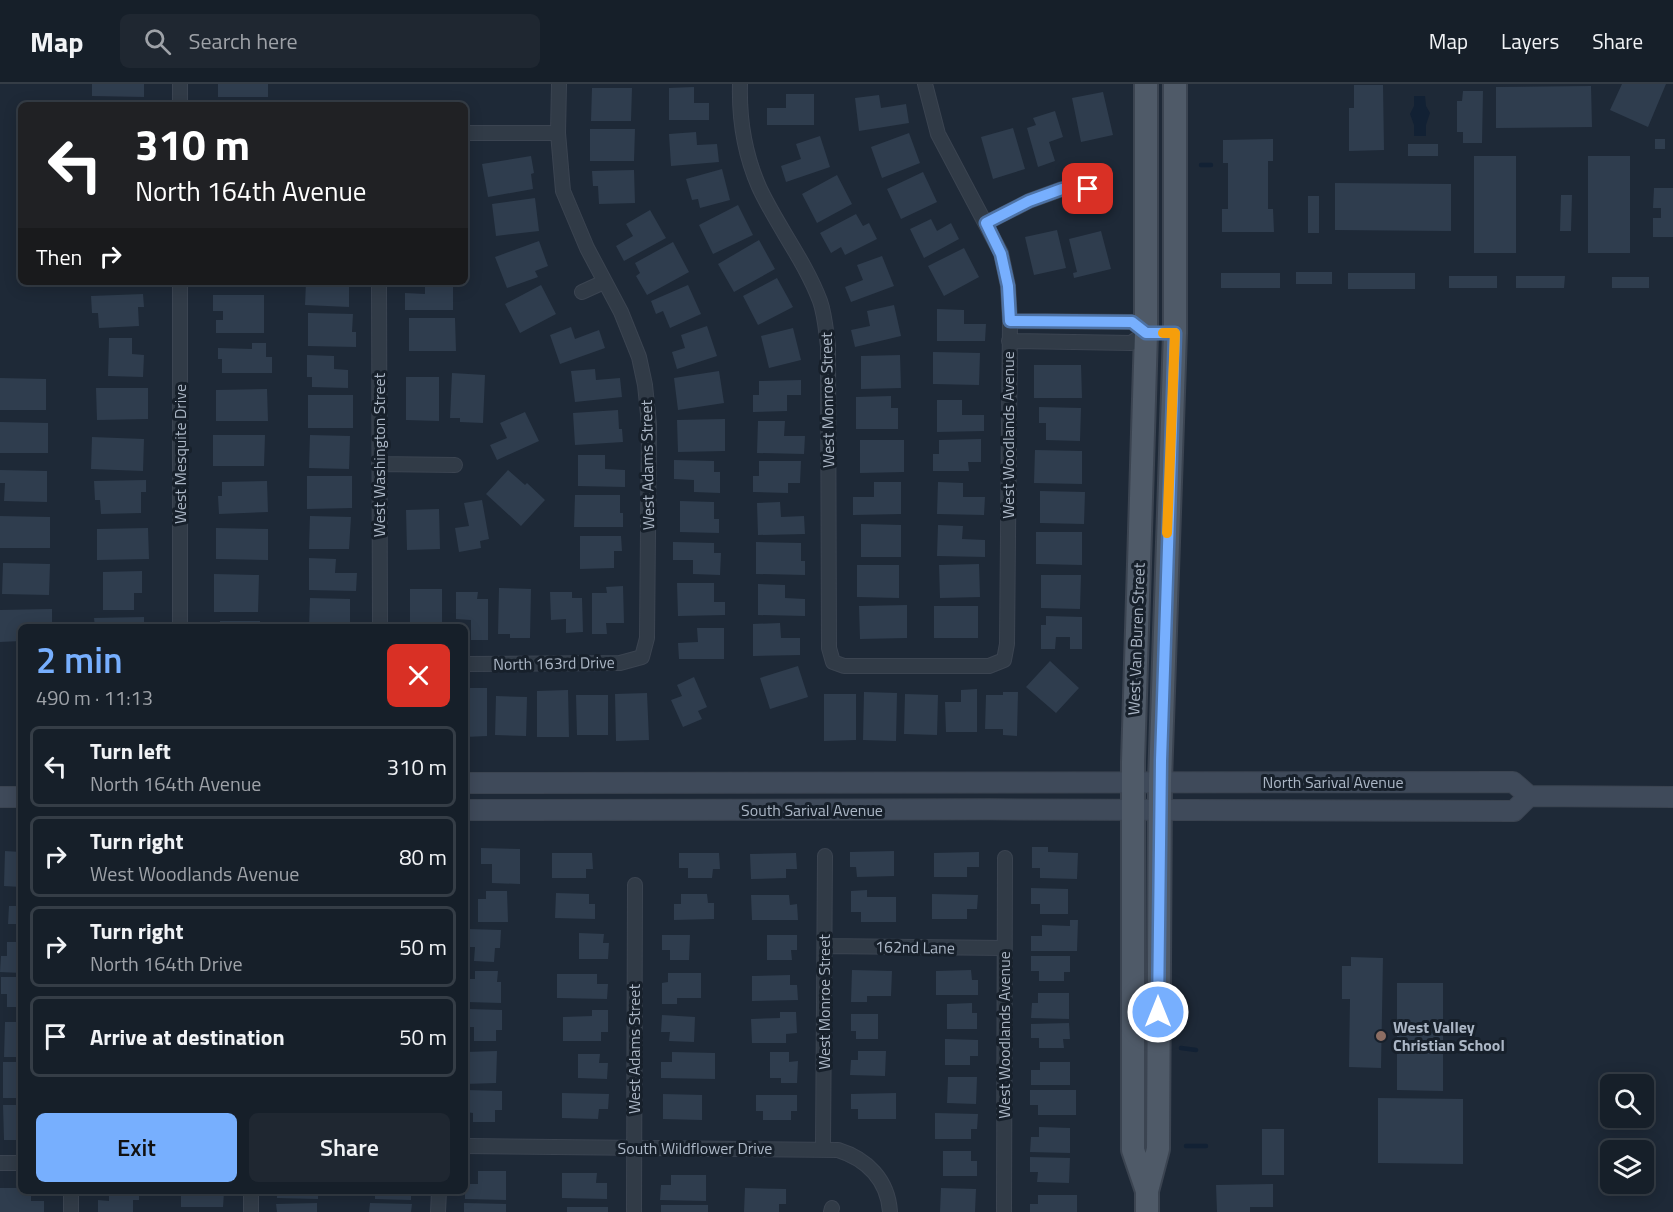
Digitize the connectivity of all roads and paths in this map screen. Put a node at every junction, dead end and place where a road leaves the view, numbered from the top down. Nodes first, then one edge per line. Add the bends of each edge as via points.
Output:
1 (180, 84) edge
2 (559, 84) edge
3 (740, 84) edge
4 (925, 84) edge
5 (1146, 84) edge
6 (1175, 84) edge
7 (180, 102) edge
8 (468, 133) edge
9 (558, 133) junction
10 (1088, 189) dead end
11 (986, 223) junction
12 (604, 282) junction
13 (180, 285) edge
14 (379, 285) edge
15 (582, 292) dead end
16 (1010, 321) junction
17 (1146, 333) junction
18 (1175, 333) junction
19 (1009, 341) junction
20 (379, 464) junction
21 (455, 465) dead end
22 (180, 624) edge
23 (380, 624) edge
24 (642, 657) joint
25 (1004, 660) joint
26 (468, 664) edge
27 (1133, 782) junction
28 (1160, 782) junction
29 (468, 783) edge
30 (1529, 796) junction
31 (0, 797) edge
32 (18, 797) edge
33 (1673, 797) edge
34 (1133, 808) junction
35 (1160, 808) junction
36 (468, 810) edge
37 (825, 856) dead end
38 (1005, 858) dead end
39 (635, 885) dead end
40 (825, 946) junction
41 (1004, 948) junction
42 (468, 1146) edge
43 (634, 1147) junction
44 (823, 1149) junction
45 (0, 1163) edge
46 (18, 1163) edge
47 (71, 1194) edge
48 (251, 1194) edge
49 (438, 1194) edge
50 (1147, 1202) edge
51 (71, 1212) edge
52 (251, 1212) edge
53 (438, 1212) edge
54 (634, 1212) edge
55 (890, 1212) edge
56 (1004, 1212) edge

1 - 7 street
2 - 9 street, West Adams Street
3 - 25 street, West Monroe Street via 750,164 820,302 825,328 829,648 833,662 844,666 989,666
4 - 11 street, West Woodlands Avenue via 938,134
5 - 17 main road, West Van Buren Street
6 - 18 main road, West Van Buren Street
8 - 9 street
9 - 12 street, West Adams Street via 563,191
10 - 11 street via 1062,189
11 - 16 street, West Woodlands Avenue via 1001,254
12 - 15 street
12 - 24 street, West Adams Street via 639,357 649,424 647,638
13 - 22 street, West Mesquite Drive
14 - 20 street, West Washington Street
16 - 17 street via 1132,322
16 - 19 street, West Woodlands Avenue
17 - 18 main road
17 - 19 street via 1124,344
17 - 27 main road, West Van Buren Street
18 - 28 main road, West Van Buren Street
19 - 25 street, West Woodlands Avenue
20 - 21 street
20 - 23 street, West Washington Street
24 - 26 street, North 163rd Drive via 620,663
27 - 28 main road, North Sarival Avenue
27 - 29 main road, South Sarival Avenue
27 - 34 main road, West Van Buren Street
28 - 30 main road, North Sarival Avenue via 1513,782
28 - 35 main road, West Van Buren Street
30 - 33 main road, North Sarival Avenue
30 - 35 main road, North Sarival Avenue via 1514,811
31 - 32 main road
34 - 35 main road, South Sarival Avenue
34 - 36 main road, South Sarival Avenue
34 - 50 main road, West Van Buren Street via 1132,1150
35 - 50 main road, West Van Buren Street via 1158,1149
37 - 40 street, West Monroe Street
38 - 41 street, West Woodlands Avenue
39 - 43 street, West Adams Street
40 - 41 street, 162nd Lane
40 - 44 street, West Monroe Street
41 - 56 street, West Woodlands Avenue
42 - 43 street, South Wildflower Drive
43 - 44 street, South Wildflower Drive
43 - 54 street, West Adams Street
44 - 55 street, South Wildflower Drive via 851,1154 869,1165 882,1182
45 - 46 street
47 - 51 street
48 - 52 street
49 - 53 street

